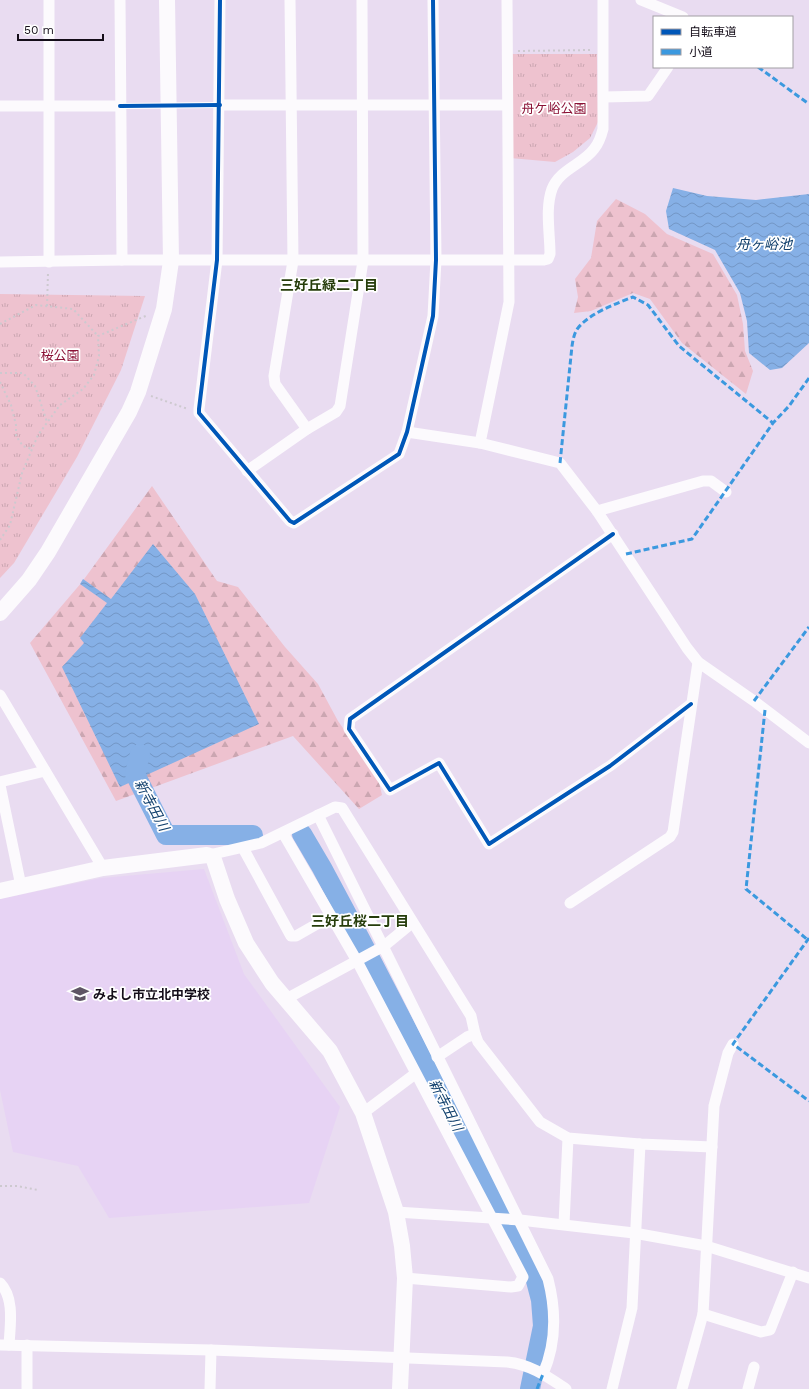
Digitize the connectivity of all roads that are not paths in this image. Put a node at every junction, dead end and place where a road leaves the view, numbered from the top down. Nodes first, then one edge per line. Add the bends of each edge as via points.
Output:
1 (49, 0) edge
2 (120, 0) edge
3 (167, 0) edge
4 (220, 0) edge
5 (290, 0) edge
6 (362, 0) edge
7 (433, 0) edge
8 (507, 0) edge
9 (603, 0) edge
10 (641, 0) edge
11 (681, 16) edge
12 (667, 68) edge
13 (604, 97) junction
14 (364, 104) junction
15 (434, 104) junction
16 (50, 105) junction
17 (220, 105) junction
18 (507, 105) junction
19 (0, 106) edge
20 (120, 106) junction
21 (291, 106) junction
22 (122, 260) junction
23 (217, 260) junction
24 (436, 260) junction
25 (509, 260) junction
26 (171, 261) junction
27 (293, 261) junction
28 (363, 261) junction
29 (0, 262) edge
30 (49, 262) junction
31 (307, 429) junction
32 (407, 432) junction
33 (480, 443) junction
34 (247, 471) junction
35 (726, 492) dead end
36 (597, 511) junction
37 (613, 534) junction
38 (0, 613) edge
39 (698, 662) junction
40 (0, 695) edge
41 (691, 704) junction
42 (809, 743) edge
43 (45, 771) junction
44 (0, 784) edge
45 (318, 815) junction
46 (283, 833) junction
47 (243, 848) junction
48 (209, 855) junction
49 (103, 868) junction
50 (21, 886) junction
51 (0, 891) edge
52 (570, 903) dead end
53 (331, 916) junction
54 (412, 923) junction
55 (384, 946) junction
56 (356, 961) junction
57 (286, 999) junction
58 (474, 1034) junction
59 (733, 1044) dead end
60 (437, 1057) junction
61 (415, 1074) junction
62 (363, 1113) junction
63 (568, 1138) junction
64 (640, 1144) junction
65 (712, 1147) junction
66 (396, 1212) junction
67 (493, 1219) junction
68 (520, 1220) junction
69 (564, 1224) junction
70 (634, 1233) junction
71 (706, 1246) junction
72 (793, 1272) junction
73 (405, 1278) junction
74 (809, 1278) edge
75 (0, 1283) edge
76 (703, 1314) junction
77 (4, 1345) edge
78 (27, 1345) junction
79 (211, 1350) junction
80 (403, 1357) junction
81 (754, 1367) dead end
82 (542, 1373) junction
83 (27, 1389) edge
84 (210, 1389) edge
85 (400, 1389) edge
86 (566, 1389) edge
87 (612, 1389) edge
88 (682, 1389) edge
89 (748, 1389) edge

1 - 16 street
2 - 20 street
3 - 26 street
4 - 17 street
5 - 21 street
6 - 14 street
7 - 15 street
8 - 18 street
9 - 13 street
10 - 11 street
12 - 13 street via 648,96
13 - 25 street via 603,129 599,141 593,150 561,175 551,191 548,259
14 - 15 street
14 - 21 street
14 - 28 street
15 - 18 street
15 - 24 street
16 - 19 street
16 - 20 street
16 - 30 street
17 - 21 street
17 - 23 street
18 - 25 street
20 - 22 street
21 - 27 street
22 - 26 street
22 - 30 street
23 - 26 street
23 - 27 street
23 - 34 street via 199,413
24 - 25 street
24 - 28 street
24 - 32 street via 434,316
25 - 33 street via 509,302
26 - 38 street via 164,309 138,392 129,412 48,552 22,590
27 - 28 street
27 - 31 street via 274,376 275,384
28 - 31 street via 340,406 336,412
29 - 30 street
31 - 34 street
32 - 33 street
32 - 34 street via 399,454 294,523
33 - 36 street via 560,463
35 - 36 street via 711,481 703,481
36 - 37 street
37 - 39 street
37 - 41 street via 350,719 350,729 390,790 439,763 489,844 610,766
39 - 41 street
39 - 42 street
40 - 43 street
41 - 52 street via 673,832 670,837
43 - 44 street
43 - 49 street
44 - 50 street
45 - 46 street
45 - 54 street via 335,806 343,809
45 - 55 street
46 - 47 street
46 - 53 street
47 - 48 street
47 - 53 street via 291,936 296,936
48 - 49 street
48 - 57 street via 215,860 227,899 246,943
49 - 50 street
50 - 51 street
53 - 56 street
54 - 55 street
54 - 58 street via 471,1016
55 - 56 street
55 - 60 street
56 - 57 street
56 - 61 street
57 - 62 street via 330,1051
58 - 60 street
58 - 63 street via 540,1122
59 - 65 street via 716,1095
60 - 68 street
61 - 62 street
61 - 67 street
62 - 66 street
63 - 64 street
63 - 69 street
64 - 65 street
64 - 70 street
65 - 71 street
66 - 67 street
66 - 73 street
67 - 68 street
67 - 73 street via 523,1277 518,1286
68 - 69 street
68 - 82 street via 552,1291 554,1330 548,1364
69 - 70 street
70 - 71 street
70 - 87 street via 632,1308
71 - 72 street
71 - 76 street
72 - 74 street
72 - 76 street via 770,1330 766,1332
73 - 80 street
75 - 77 street via 11,1311
76 - 88 street
77 - 78 street
78 - 79 street
78 - 83 street
79 - 80 street
79 - 84 street
80 - 82 street via 507,1362 525,1365
80 - 85 street
81 - 89 street
82 - 86 street

